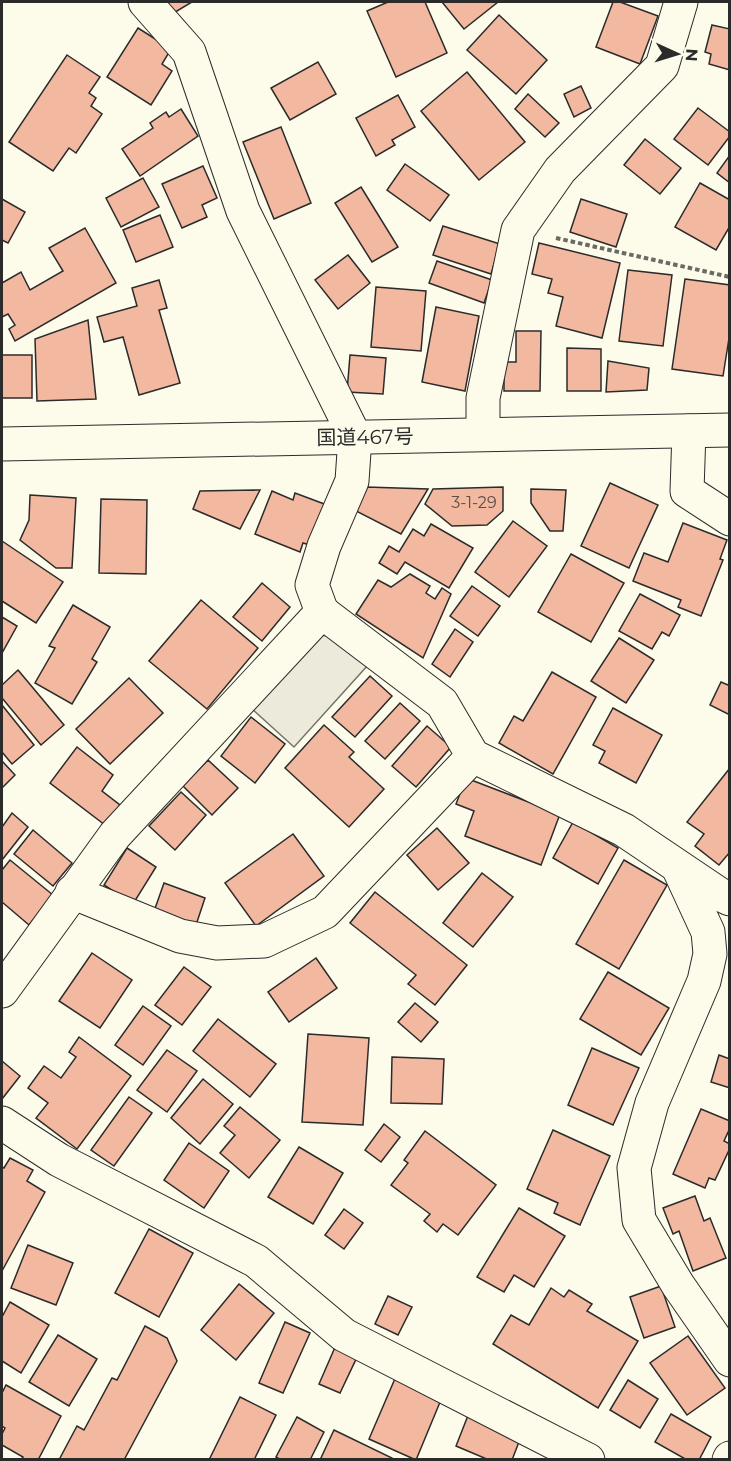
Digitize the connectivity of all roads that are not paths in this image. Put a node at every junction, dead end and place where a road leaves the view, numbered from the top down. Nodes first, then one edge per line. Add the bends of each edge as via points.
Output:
1 (145, 2) edge
2 (681, 2) edge
3 (729, 430) edge
4 (689, 431) junction
5 (483, 434) junction
6 (355, 437) junction
7 (2, 444) edge
8 (729, 519) edge
9 (322, 612) junction
10 (473, 756) junction
11 (678, 867) junction
12 (72, 892) junction
13 (729, 899) edge
14 (2, 991) edge
15 (2, 1123) edge
16 (729, 1360) edge
17 (588, 1460) edge

1 - 6 main road via 189,52 243,211
2 - 5 main road via 662,66 560,170 518,230 483,398
3 - 4 main road, 国道467号
4 - 5 main road, 国道467号
4 - 8 main road via 687,491
5 - 6 main road, 国道467号
6 - 7 main road, 国道467号
6 - 9 main road via 352,481 312,585
9 - 10 main road via 441,703
9 - 12 main road via 115,835
10 - 11 main road via 624,830
10 - 12 main road via 325,912 264,942 217,943 180,936
11 - 13 main road
11 - 16 main road via 708,932 710,954 704,981 652,1103 634,1168 639,1220
12 - 14 main road
15 - 17 main road via 59,1160 256,1261 344,1335

